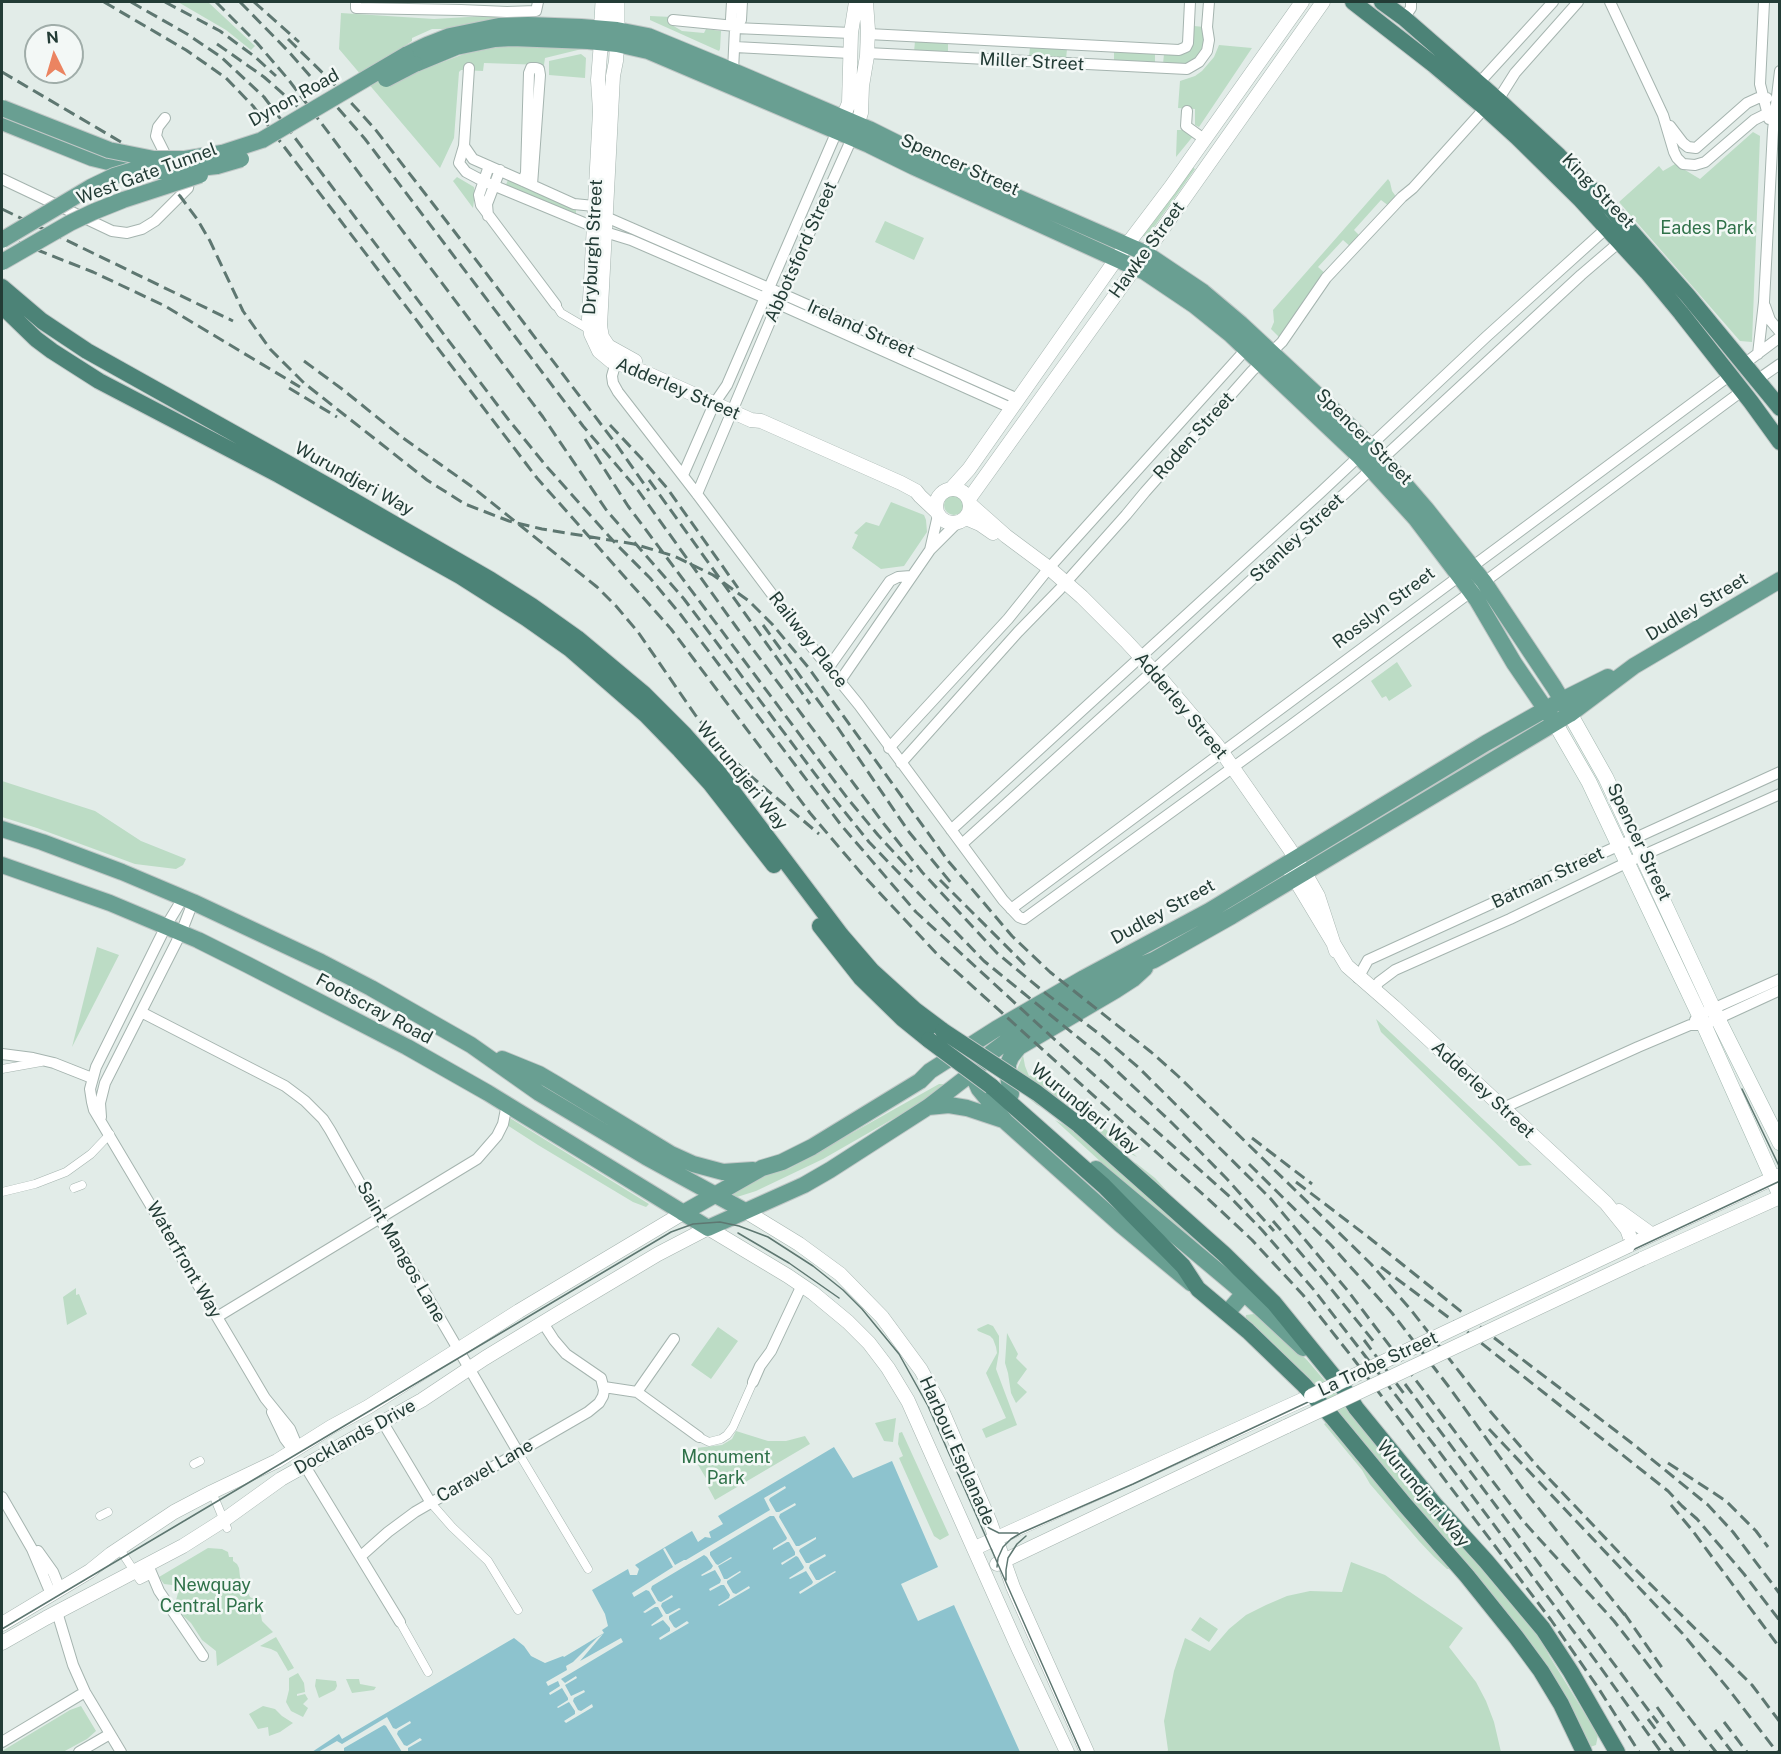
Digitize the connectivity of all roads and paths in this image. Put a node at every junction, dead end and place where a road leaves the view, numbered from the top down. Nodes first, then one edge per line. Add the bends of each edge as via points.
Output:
1 (603, 2) edge
2 (617, 2) edge
3 (732, 2) edge
4 (742, 2) edge
5 (856, 2) edge
6 (866, 2) edge
7 (1190, 2) edge
8 (1209, 2) edge
9 (1302, 2) edge
10 (1323, 2) edge
11 (1353, 2) edge
12 (1382, 2) edge
13 (1411, 2) edge
14 (1553, 2) edge
15 (1578, 2) edge
16 (1610, 2) edge
17 (1764, 2) edge
18 (356, 5) edge
19 (454, 6) edge
20 (473, 6) edge
21 (536, 6) edge
22 (1404, 18) junction
23 (673, 20) dead end
24 (735, 27) junction
25 (851, 33) junction
26 (868, 34) junction
27 (1276, 35) junction
28 (609, 36) junction
29 (1292, 45) junction
30 (735, 47) junction
31 (850, 53) junction
32 (867, 53) junction
33 (410, 60) junction
34 (1500, 61) junction
35 (469, 68) dead end
36 (734, 71) junction
37 (1779, 71) edge
38 (1515, 74) junction
39 (856, 80) junction
40 (1479, 83) junction
41 (778, 98) junction
42 (1763, 98) junction
43 (1778, 98) junction
44 (1492, 104) junction
45 (2, 108) edge
46 (1740, 109) junction
47 (1187, 111) dead end
48 (1771, 114) junction
49 (1663, 116) junction
50 (165, 118) dead end
51 (2, 122) edge
52 (1751, 122) junction
53 (847, 128) junction
54 (1174, 128) dead end
55 (1188, 128) junction
56 (1204, 139) junction
57 (603, 142) junction
58 (464, 147) junction
59 (1696, 148) junction
60 (164, 152) dead end
61 (185, 159) junction
62 (243, 159) junction
63 (1189, 160) junction
64 (1698, 165) junction
65 (495, 168) junction
66 (137, 169) junction
67 (1204, 170) junction
68 (2, 179) edge
69 (483, 181) junction
70 (189, 182) dead end
71 (527, 183) junction
72 (494, 186) junction
73 (594, 206) junction
74 (488, 216) junction
75 (606, 217) junction
76 (1613, 223) junction
77 (599, 229) junction
78 (1626, 237) junction
79 (2, 240) edge
80 (1122, 252) junction
81 (1140, 260) junction
82 (2, 262) edge
83 (597, 273) junction
84 (2, 287) edge
85 (767, 293) junction
86 (780, 299) junction
87 (1764, 302) junction
88 (556, 305) joint
89 (2, 306) edge
90 (1082, 308) junction
91 (2, 318) edge
92 (1097, 319) junction
93 (590, 330) junction
94 (1779, 332) edge
95 (1779, 337) edge
96 (36, 339) junction
97 (1252, 343) junction
98 (603, 347) junction
99 (1758, 354) junction
100 (1267, 357) junction
101 (617, 358) junction
102 (1744, 364) junction
103 (1779, 364) edge
104 (1232, 366) junction
105 (1730, 376) junction
106 (1246, 378) junction
107 (1757, 380) junction
108 (1742, 391) junction
109 (716, 400) junction
110 (1015, 404) junction
111 (734, 408) junction
112 (1779, 408) edge
113 (1032, 410) junction
114 (1779, 442) edge
115 (1365, 451) junction
116 (1377, 464) junction
117 (682, 475) junction
118 (916, 491) junction
119 (946, 491) junction
120 (697, 494) junction
121 (966, 511) junction
122 (938, 513) junction
123 (930, 550) junction
124 (1047, 572) junction
125 (1466, 572) junction
126 (911, 576) junction
127 (1779, 580) edge
128 (1063, 586) junction
129 (1477, 587) junction
130 (1530, 651) junction
131 (1137, 659) junction
132 (1514, 663) junction
133 (830, 668) junction
134 (1150, 673) junction
135 (840, 681) junction
136 (1558, 711) junction
137 (889, 748) junction
138 (1219, 755) junction
139 (1597, 761) junction
140 (901, 763) junction
141 (1229, 769) junction
142 (1582, 769) junction
143 (1779, 772) edge
144 (1754, 783) junction
145 (1779, 794) edge
146 (1763, 801) junction
147 (1714, 802) junction
148 (1723, 820) junction
149 (2, 829) edge
150 (951, 830) junction
151 (1634, 838) junction
152 (962, 844) junction
153 (1618, 846) junction
154 (1598, 855) junction
155 (1643, 856) junction
156 (1290, 861) junction
157 (1626, 863) junction
158 (2, 865) edge
159 (1569, 868) junction
160 (1607, 873) junction
161 (1300, 876) junction
162 (1530, 886) junction
163 (1578, 887) junction
164 (1660, 894) junction
165 (188, 900) junction
166 (1645, 902) junction
167 (1539, 905) junction
168 (1011, 909) junction
169 (174, 930) junction
170 (1154, 960) junction
171 (1358, 978) junction
172 (1779, 979) edge
173 (1373, 990) junction
174 (1779, 990) edge
175 (141, 1012) junction
176 (1705, 1019) junction
177 (980, 1039) junction
178 (471, 1045) junction
179 (2, 1053) edge
180 (47, 1062) junction
181 (2, 1069) edge
182 (972, 1073) junction
183 (92, 1078) junction
184 (920, 1081) junction
185 (1011, 1094) junction
186 (507, 1104) junction
187 (928, 1107) junction
188 (1503, 1108) junction
189 (1006, 1122) junction
190 (103, 1123) junction
191 (110, 1134) junction
192 (1779, 1143) edge
193 (762, 1168) junction
194 (1775, 1177) edge
195 (2, 1192) edge
196 (714, 1195) junction
197 (1779, 1196) edge
198 (1606, 1203) junction
199 (745, 1211) junction
200 (683, 1213) junction
201 (380, 1219) junction
202 (708, 1228) junction
203 (1651, 1234) junction
204 (1630, 1245) junction
205 (802, 1285) junction
206 (1198, 1289) junction
207 (1244, 1293) junction
208 (1227, 1313) junction
209 (217, 1317) junction
210 (543, 1323) junction
211 (674, 1339) dead end
212 (458, 1349) junction
213 (469, 1369) junction
214 (753, 1382) joint
215 (604, 1388) junction
216 (637, 1392) junction
217 (1356, 1408) junction
218 (382, 1421) junction
219 (699, 1437) joint
220 (296, 1450) junction
221 (518, 1452) junction
222 (306, 1466) junction
223 (212, 1492) junction
224 (2, 1497) edge
225 (430, 1503) junction
226 (226, 1524) junction
227 (996, 1539) junction
228 (119, 1548) junction
229 (975, 1548) junction
230 (362, 1556) junction
231 (1003, 1561) junction
232 (150, 1569) junction
233 (588, 1569) dead end
234 (984, 1570) junction
235 (135, 1571) junction
236 (56, 1592) junction
237 (518, 1610) dead end
238 (59, 1611) junction
239 (400, 1622) joint
240 (2, 1624) edge
241 (2, 1643) edge
242 (203, 1656) dead end
243 (428, 1672) dead end
244 (85, 1692) junction
245 (110, 1734) junction
246 (2, 1742) edge
247 (79, 1752) edge
248 (121, 1752) edge
249 (1067, 1752) edge
250 (1087, 1752) edge
251 (1584, 1752) edge
252 (1614, 1752) edge

1 - 28 main road, Dryburgh Street
2 - 28 main road, Dryburgh Street
3 - 24 street via 731,19
4 - 24 street via 741,20
5 - 25 street, Abbotsford Street
6 - 26 street, Abbotsford Street
7 - 26 street, Miller Street via 1188,43 1179,50
8 - 32 street, Miller Street via 1209,44 1205,56 1187,69
9 - 27 street, Hawke Street
10 - 29 street, Hawke Street
11 - 44 highway, King Street
12 - 22 highway
13 - 22 street
14 - 34 street
15 - 38 street, Roden Street
16 - 49 street
17 - 42 street via 1760,84
18 - 19 street
19 - 20 street
20 - 21 street via 507,12
22 - 40 highway
23 - 24 street
24 - 25 street
24 - 30 street
25 - 31 street, Abbotsford Street
26 - 32 street, Abbotsford Street
27 - 29 street
27 - 56 street, Hawke Street
28 - 33 main road, Dynon Road via 495,39
28 - 36 main road, Spencer Street via 653,38
28 - 41 main road, Spencer Street
28 - 57 street, Dryburgh Street via 616,61 605,91
29 - 67 street, Hawke Street
30 - 31 street
30 - 36 street
31 - 39 street, Abbotsford Street
32 - 39 street, Abbotsford Street
33 - 61 main road, Dynon Road, bridge via 262,140 222,153
33 - 62 main road, Dynon Road, bridge via 299,133
34 - 38 street
34 - 40 street
35 - 58 street
36 - 41 main road, Spencer Street
37 - 43 street
38 - 44 street, Roden Street
39 - 53 street, Abbotsford Street via 861,113
40 - 44 highway
41 - 53 main road, Spencer Street
42 - 43 street
42 - 46 street
42 - 48 street
43 - 48 street
44 - 76 highway, King Street via 1550,169
44 - 100 street, Roden Street via 1326,279
45 - 61 main road, Dynon Road, bridge via 109,150 154,159
46 - 52 street
46 - 59 street
47 - 55 street
48 - 52 street
48 - 87 street
49 - 59 street via 1683,143
49 - 64 street via 1677,158 1686,165
50 - 60 street via 156,136
51 - 66 main road, Dynon Road via 92,158
52 - 64 street via 1709,160
53 - 80 main road, Spencer Street
53 - 85 street, Abbotsford Street
53 - 86 street, Abbotsford Street
54 - 55 street
55 - 56 street
56 - 63 street, Hawke Street
57 - 73 street, Dryburgh Street
57 - 75 street, Dryburgh Street
58 - 65 street via 473,159
58 - 69 street, Ireland Street via 459,163
59 - 64 street
61 - 66 main road, West Gate Tunnel, bridge
62 - 66 main road, Dynon Road, bridge via 182,171
62 - 82 main road, West Gate Tunnel, bridge via 93,212
63 - 67 street
63 - 80 street, Hawke Street
65 - 69 street
65 - 71 street
65 - 72 street
66 - 79 main road, West Gate Tunnel, bridge via 91,187
67 - 81 street, Hawke Street
68 - 70 street via 112,231 127,233 155,220 188,188
69 - 72 street, Ireland Street
69 - 74 street via 479,202
71 - 71 street via 529,73 536,68 540,72
71 - 73 street via 574,204
72 - 74 street via 487,204
72 - 77 street, Ireland Street
73 - 77 street, Dryburgh Street
74 - 88 street
75 - 77 street, Dryburgh Street
75 - 85 street, Ireland Street
76 - 78 highway, King Street
76 - 115 street, Stanley Street
77 - 83 street, Dryburgh Street
77 - 85 street, Ireland Street
78 - 102 highway, King Street
78 - 105 highway, King Street
78 - 116 street, Stanley Street
80 - 81 main road, Spencer Street
80 - 90 street, Hawke Street
81 - 92 street, Hawke Street
81 - 97 main road, Spencer Street via 1203,312
83 - 93 street, Dryburgh Street
83 - 98 street, Dryburgh Street
84 - 217 highway, Wurundjeri Way, bridge via 42,321 87,351 491,580 577,638 644,694 699,750 872,971 934,1024 1078,1125 1192,1226 1274,1303
85 - 86 street, Ireland Street
85 - 109 street, Abbotsford Street via 727,385
86 - 110 street, Ireland Street
86 - 111 street, Abbotsford Street
87 - 94 street
87 - 99 street
88 - 93 street via 561,313
89 - 96 highway, Wurundjeri Way
90 - 92 street
90 - 110 street, Hawke Street
91 - 96 highway
92 - 113 street, Hawke Street
93 - 98 street, Dryburgh Street via 594,342
95 - 99 street, Rosslyn Street
96 - 206 highway, Wurundjeri Way, bridge via 99,381 460,576 570,649 646,715 688,758 873,991 991,1086 1104,1186 1183,1266
97 - 100 main road, Spencer Street
97 - 104 street, Roden Street
98 - 101 street, Adderley Street
99 - 102 street, Rosslyn Street
100 - 106 street, Roden Street
100 - 115 main road, Spencer Street
101 - 109 street, Adderley Street
101 - 117 street, Railway Place via 612,376 614,387
102 - 105 highway, Rosslyn Street
102 - 107 highway, King Street
103 - 107 street
104 - 106 street
104 - 124 street, Roden Street
105 - 108 highway, King Street
105 - 125 street, Rosslyn Street
106 - 128 street, Roden Street
107 - 108 highway
107 - 112 highway, King Street
108 - 114 highway, King Street
108 - 129 street
109 - 111 street, Adderley Street
109 - 117 street, Abbotsford Street
110 - 113 street
110 - 119 street, Hawke Street via 969,469
111 - 118 street, Adderley Street
111 - 120 street, Abbotsford Street
113 - 121 street, Hawke Street
115 - 116 main road, Spencer Street
115 - 131 street, Stanley Street
116 - 125 main road, Spencer Street
116 - 134 street, Stanley Street
117 - 120 street, Railway Place
118 - 119 street, Adderley Street
118 - 122 street, Adderley Street
119 - 121 street via 962,491
119 - 122 street via 936,502
120 - 133 street, Railway Place
121 - 122 street via 944,521
121 - 123 street, Hawke Street
121 - 124 street, Adderley Street via 1006,536
122 - 123 street, Hawke Street
123 - 126 street, Hawke Street
124 - 128 street, Adderley Street
124 - 137 street, Roden Street
125 - 129 main road, Spencer Street
125 - 138 street, Rosslyn Street
126 - 133 street, Hawke Street via 890,581
126 - 135 street, Hawke Street
127 - 136 main road, Dudley Street
128 - 131 street, Adderley Street
128 - 140 street, Roden Street
129 - 130 main road, Spencer Street
129 - 132 main road, Spencer Street
129 - 141 street
130 - 132 main road
130 - 136 main road, Spencer Street
131 - 134 street, Adderley Street
131 - 150 street, Stanley Street
132 - 136 main road, Spencer Street
133 - 135 street, Railway Place
134 - 138 street, Adderley Street
134 - 152 street, Stanley Street
135 - 137 street, Railway Place
136 - 139 main road, Spencer Street
136 - 142 main road, Spencer Street
136 - 156 main road, Dudley Street via 1466,755
136 - 161 main road, Dudley Street
137 - 140 street, Railway Place
138 - 141 street, Adderley Street
138 - 168 street, Rosslyn Street
139 - 142 main road
139 - 151 main road, Spencer Street
140 - 150 street, Railway Place
141 - 156 street, Adderley Street
141 - 168 street, Railway Place via 1027,919
142 - 153 main road, Spencer Street
143 - 144 street, Batman Street
144 - 146 street
144 - 147 street, Batman Street
145 - 146 street, Batman Street
146 - 148 street, Batman Street
147 - 148 street
147 - 151 street, Batman Street
148 - 155 street, Batman Street
149 - 165 main road, Footscray Road
150 - 152 street, Railway Place
151 - 153 street, Batman Street
151 - 155 main road, Spencer Street
152 - 168 street, Railway Place
153 - 154 street, Batman Street
153 - 157 main road, Spencer Street
154 - 159 street, Batman Street
154 - 160 street
155 - 157 street, Batman Street
155 - 164 main road, Spencer Street
156 - 161 street, Adderley Street
156 - 177 main road, Dudley Street
157 - 160 street, Batman Street
157 - 166 main road, Spencer Street
158 - 169 main road, Footscray Road
159 - 162 street, Batman Street
159 - 163 street
160 - 163 street, Batman Street
161 - 170 main road, Dudley Street
161 - 171 street, Adderley Street via 1318,896 1336,951
162 - 167 street
162 - 171 street, Batman Street via 1368,960
163 - 167 street, Batman Street
164 - 166 main road
164 - 176 main road, Spencer Street
165 - 169 street, Waterfront Way
165 - 169 street, Waterfront Way
165 - 178 main road, Footscray Road via 321,962
166 - 176 main road, Spencer Street
167 - 173 street, Batman Street via 1395,970
169 - 175 street, Waterfront Way
169 - 183 street, Waterfront Way via 114,1030
169 - 186 main road, Footscray Road via 407,1047
170 - 182 main road, Dudley Street via 1086,991 1007,1041
170 - 185 main road via 1133,980 1019,1047 1008,1064
171 - 173 street, Adderley Street
172 - 176 street
173 - 188 street, Adderley Street
174 - 176 street
175 - 190 street, Waterfront Way via 103,1088
175 - 201 street, Saint Mangos Lane via 270,1078 305,1101 330,1130
176 - 188 street
176 - 192 main road, Spencer Street
176 - 194 main road, Spencer Street
177 - 182 main road
177 - 184 main road, Dudley Street
178 - 193 main road, Footscray Road via 539,1074 693,1164 723,1172
178 - 196 main road, Footscray Road via 539,1093
179 - 180 street
180 - 181 street
180 - 183 street
182 - 184 main road
182 - 185 main road, Wurundjeri Way
182 - 187 main road, Dudley Street
182 - 189 main road via 982,1093
183 - 190 street, Waterfront Way via 92,1102
184 - 193 main road, Dudley Street via 809,1149
185 - 207 main road, Wurundjeri Way
186 - 200 main road, Footscray Road
186 - 201 street via 497,1136 477,1159
187 - 189 main road via 967,1108
187 - 199 main road, Dudley Street via 804,1185
188 - 198 street, Adderley Street
189 - 206 main road, Wurundjeri Way
190 - 191 street, Waterfront Way
191 - 195 street via 66,1172
191 - 209 street, Waterfront Way
193 - 196 main road, Dudley Street
194 - 197 main road, Spencer Street
194 - 203 street, La Trobe Street
196 - 199 main road, Footscray Road
196 - 200 main road, Dudley Street
197 - 231 street, La Trobe Street, bridge
198 - 203 street, Adderley Street
198 - 204 street, Adderley Street via 1627,1229
199 - 202 main road, Dudley Street
199 - 227 street, Harbour Esplanade via 829,1265 867,1300 896,1335 933,1391
200 - 202 main road, Footscray Road
200 - 212 street, Docklands Drive
201 - 209 street
201 - 212 street, Saint Mangos Lane
202 - 205 street, Harbour Esplanade
202 - 210 street, Docklands Drive
203 - 204 street, La Trobe Street
204 - 227 street, La Trobe Street, bridge
205 - 214 street
205 - 229 street, Harbour Esplanade via 848,1322 893,1375
206 - 208 highway, Wurundjeri Way
207 - 208 main road
207 - 217 main road, Wurundjeri Way via 1311,1356
208 - 251 highway, Wurundjeri Way via 1304,1385 1467,1576 1541,1671
209 - 220 street, Waterfront Way via 285,1439
210 - 213 street, Docklands Drive
210 - 215 street via 561,1349 599,1376
211 - 216 street
212 - 213 street, Saint Mangos Lane
212 - 220 street, Docklands Drive
213 - 218 street, Docklands Drive
213 - 221 street, Saint Mangos Lane
214 - 219 street via 727,1435 709,1442
215 - 216 street
215 - 221 street, Caravel Lane via 601,1400 591,1410
216 - 219 street
217 - 252 highway, Wurundjeri Way via 1543,1629
218 - 222 street, Docklands Drive
218 - 225 street
220 - 222 street, Waterfront Way
220 - 223 street, Docklands Drive
221 - 225 street, Caravel Lane
221 - 233 street, Saint Mangos Lane
222 - 226 street, Docklands Drive via 276,1482
222 - 230 street
223 - 226 street
223 - 228 street, Docklands Drive
224 - 236 street
225 - 230 street, Caravel Lane
225 - 237 street via 488,1561
226 - 232 street, Docklands Drive
227 - 229 street, La Trobe Street
227 - 231 street, Harbour Esplanade
228 - 235 street
228 - 236 street, Docklands Drive
229 - 234 street, Harbour Esplanade
230 - 239 street
231 - 234 street, La Trobe Street
231 - 250 street, Harbour Esplanade
232 - 235 street, Docklands Drive
232 - 242 street via 159,1591
234 - 249 street, Harbour Esplanade
235 - 238 street, Docklands Drive
236 - 238 street
236 - 240 street, Docklands Drive
238 - 241 street, Docklands Drive
238 - 244 street via 73,1665
239 - 243 street
244 - 245 street
244 - 246 street
245 - 247 street
245 - 248 street

